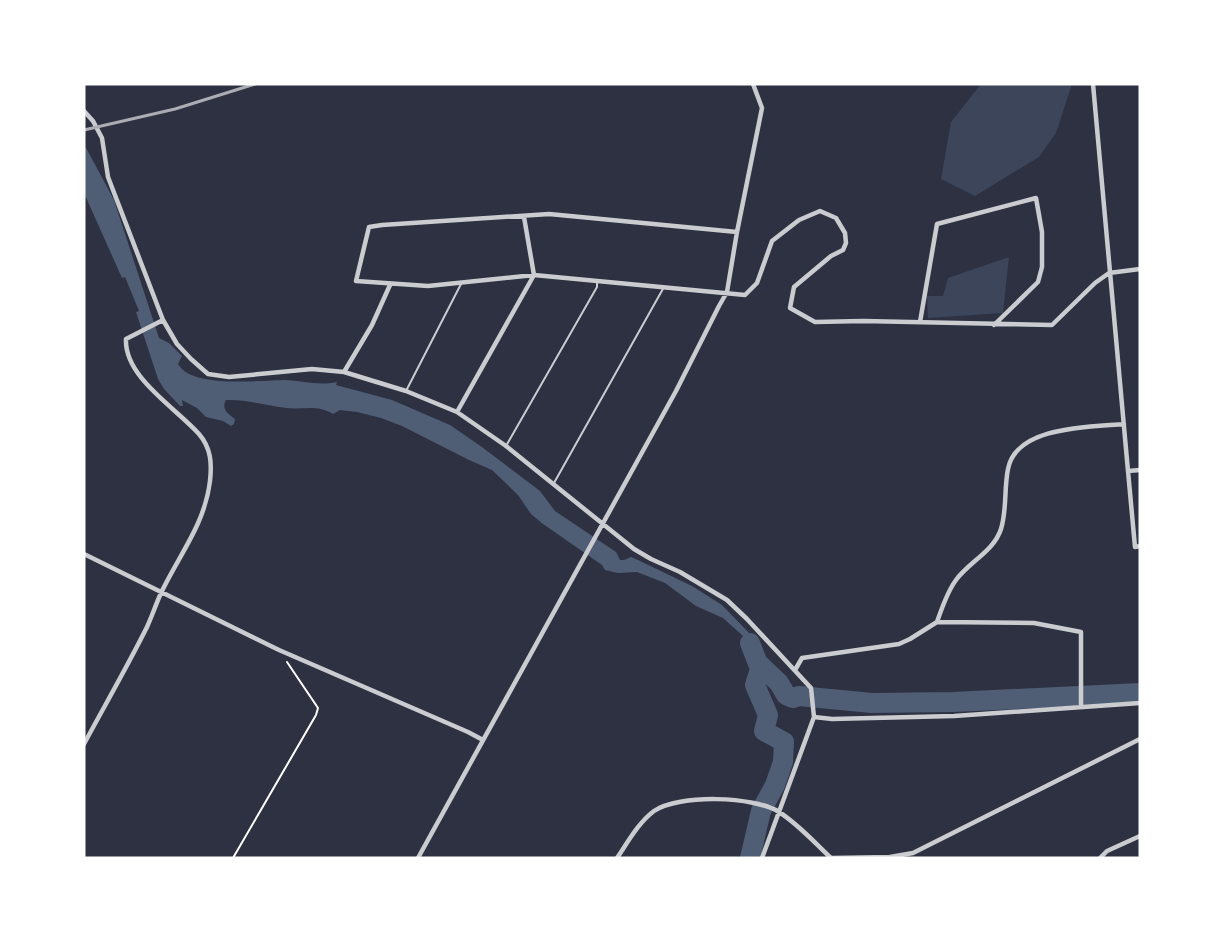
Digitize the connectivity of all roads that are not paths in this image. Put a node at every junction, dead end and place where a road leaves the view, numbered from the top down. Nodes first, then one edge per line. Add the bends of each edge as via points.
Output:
1 (753, 84) edge
2 (1093, 84) edge
3 (84, 111) edge
4 (524, 217) junction
5 (737, 232) junction
6 (1140, 269) edge
7 (1109, 273) junction
8 (534, 275) junction
9 (597, 280) junction
10 (462, 282) junction
11 (390, 285) junction
12 (664, 287) junction
13 (727, 292) junction
14 (163, 320) junction
15 (920, 322) junction
16 (994, 325) junction
17 (344, 372) junction
18 (406, 391) junction
19 (457, 412) junction
20 (1124, 424) junction
21 (506, 446) junction
22 (1140, 470) edge
23 (1128, 471) junction
24 (552, 485) junction
25 (603, 522) junction
26 (1140, 546) edge
27 (84, 554) edge
28 (161, 593) junction
29 (937, 622) junction
30 (795, 670) junction
31 (1140, 703) edge
32 (1081, 705) junction
33 (814, 717) junction
34 (1140, 739) edge
35 (483, 740) junction
36 (84, 744) edge
37 (778, 811) junction
38 (1140, 836) edge
39 (418, 858) edge
40 (617, 858) edge
41 (762, 858) edge
42 (1100, 858) edge

1 - 5 street via 762,108
2 - 7 street
3 - 14 street via 102,138 108,177
4 - 5 street via 549,214
4 - 8 street
4 - 11 street via 369,227 356,281
5 - 13 street
6 - 7 street
7 - 16 street via 1052,325
7 - 20 street
8 - 9 street
8 - 10 street
8 - 19 street
9 - 12 street
9 - 21 lane via 597,287
10 - 11 street
10 - 18 lane
11 - 17 street
12 - 13 street
12 - 24 lane
13 - 15 street via 745,295 757,284 772,241 798,220 820,211 836,218 846,243 843,250 831,255 794,287 790,308 815,322
13 - 25 street
14 - 17 street via 177,344 207,374 229,378 312,369
14 - 28 street via 126,339 125,348 148,386 200,435 212,463 204,510
15 - 16 street
15 - 16 street via 937,224 1036,198 1042,232 1038,282
17 - 18 street
18 - 19 street
19 - 21 street
20 - 23 street
20 - 29 street via 1060,430 1032,439 1016,451 1008,466 1001,529 992,545 956,580
21 - 24 street
22 - 23 street
23 - 26 street via 1135,547
24 - 25 street
25 - 30 street via 634,549 727,600
25 - 35 street
27 - 28 street
28 - 35 street
28 - 36 street
29 - 30 street via 899,644 801,658
29 - 32 street via 1034,623 1081,632
30 - 33 street via 811,688
31 - 32 street
32 - 33 street via 954,716
33 - 37 street
34 - 37 street via 913,853 831,858
35 - 39 street
37 - 40 street via 738,799 689,800 657,809 645,818
37 - 41 street
38 - 42 street

